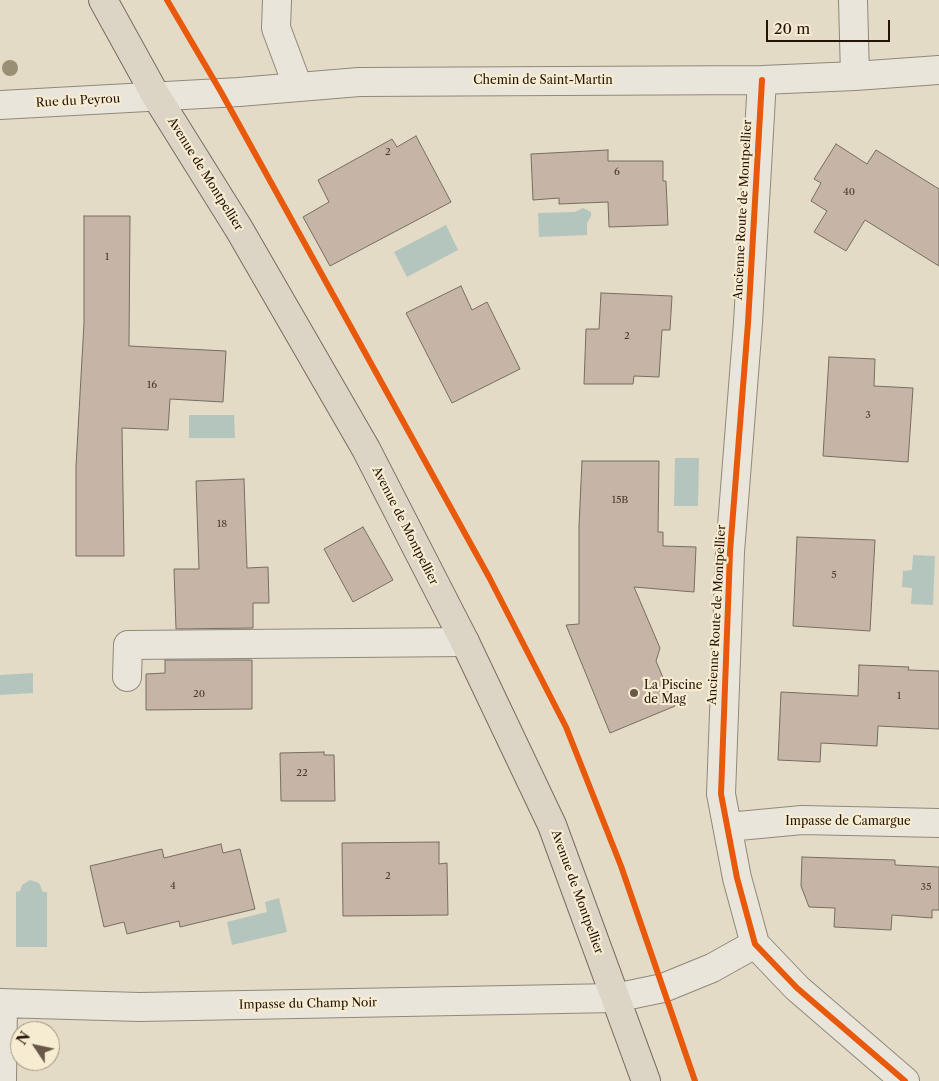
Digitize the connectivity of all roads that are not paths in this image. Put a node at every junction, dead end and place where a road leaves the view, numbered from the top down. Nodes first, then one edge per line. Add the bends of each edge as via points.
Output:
1 (103, 0) edge
2 (276, 0) edge
3 (853, 0) edge
4 (939, 70) edge
5 (855, 76) junction
6 (762, 80) junction
7 (298, 87) junction
8 (156, 96) junction
9 (0, 105) edge
10 (465, 642) junction
11 (127, 677) dead end
12 (939, 823) edge
13 (728, 828) junction
14 (755, 944) junction
15 (615, 998) junction
16 (2, 1003) edge
17 (2, 1081) edge
18 (646, 1081) edge
19 (905, 1081) edge

1 - 8 main road, Avenue de Montpellier
2 - 7 street via 276,28
3 - 5 street
4 - 5 street, Chemin de Saint-Martin
5 - 6 street, Chemin de Saint-Martin
6 - 7 street, Chemin de Saint-Martin via 359,82
6 - 13 street, Ancienne Route de Montpellier via 730,552 721,794
7 - 8 street, Chemin de Saint-Martin
8 - 9 street, Rue du Peyrou
8 - 10 main road, Avenue de Montpellier via 239,229 366,450
10 - 11 street via 128,645
10 - 15 main road, Avenue de Montpellier via 552,825
12 - 13 street, Impasse de Camargue via 802,820
13 - 14 street, Ancienne Route de Montpellier via 737,878
14 - 15 street, Impasse du Champ Noir via 712,968 671,985
14 - 19 street, Ancienne Route de Montpellier via 797,988
15 - 16 street, Impasse du Champ Noir via 140,1007
15 - 18 main road, Avenue de Montpellier
16 - 17 street

